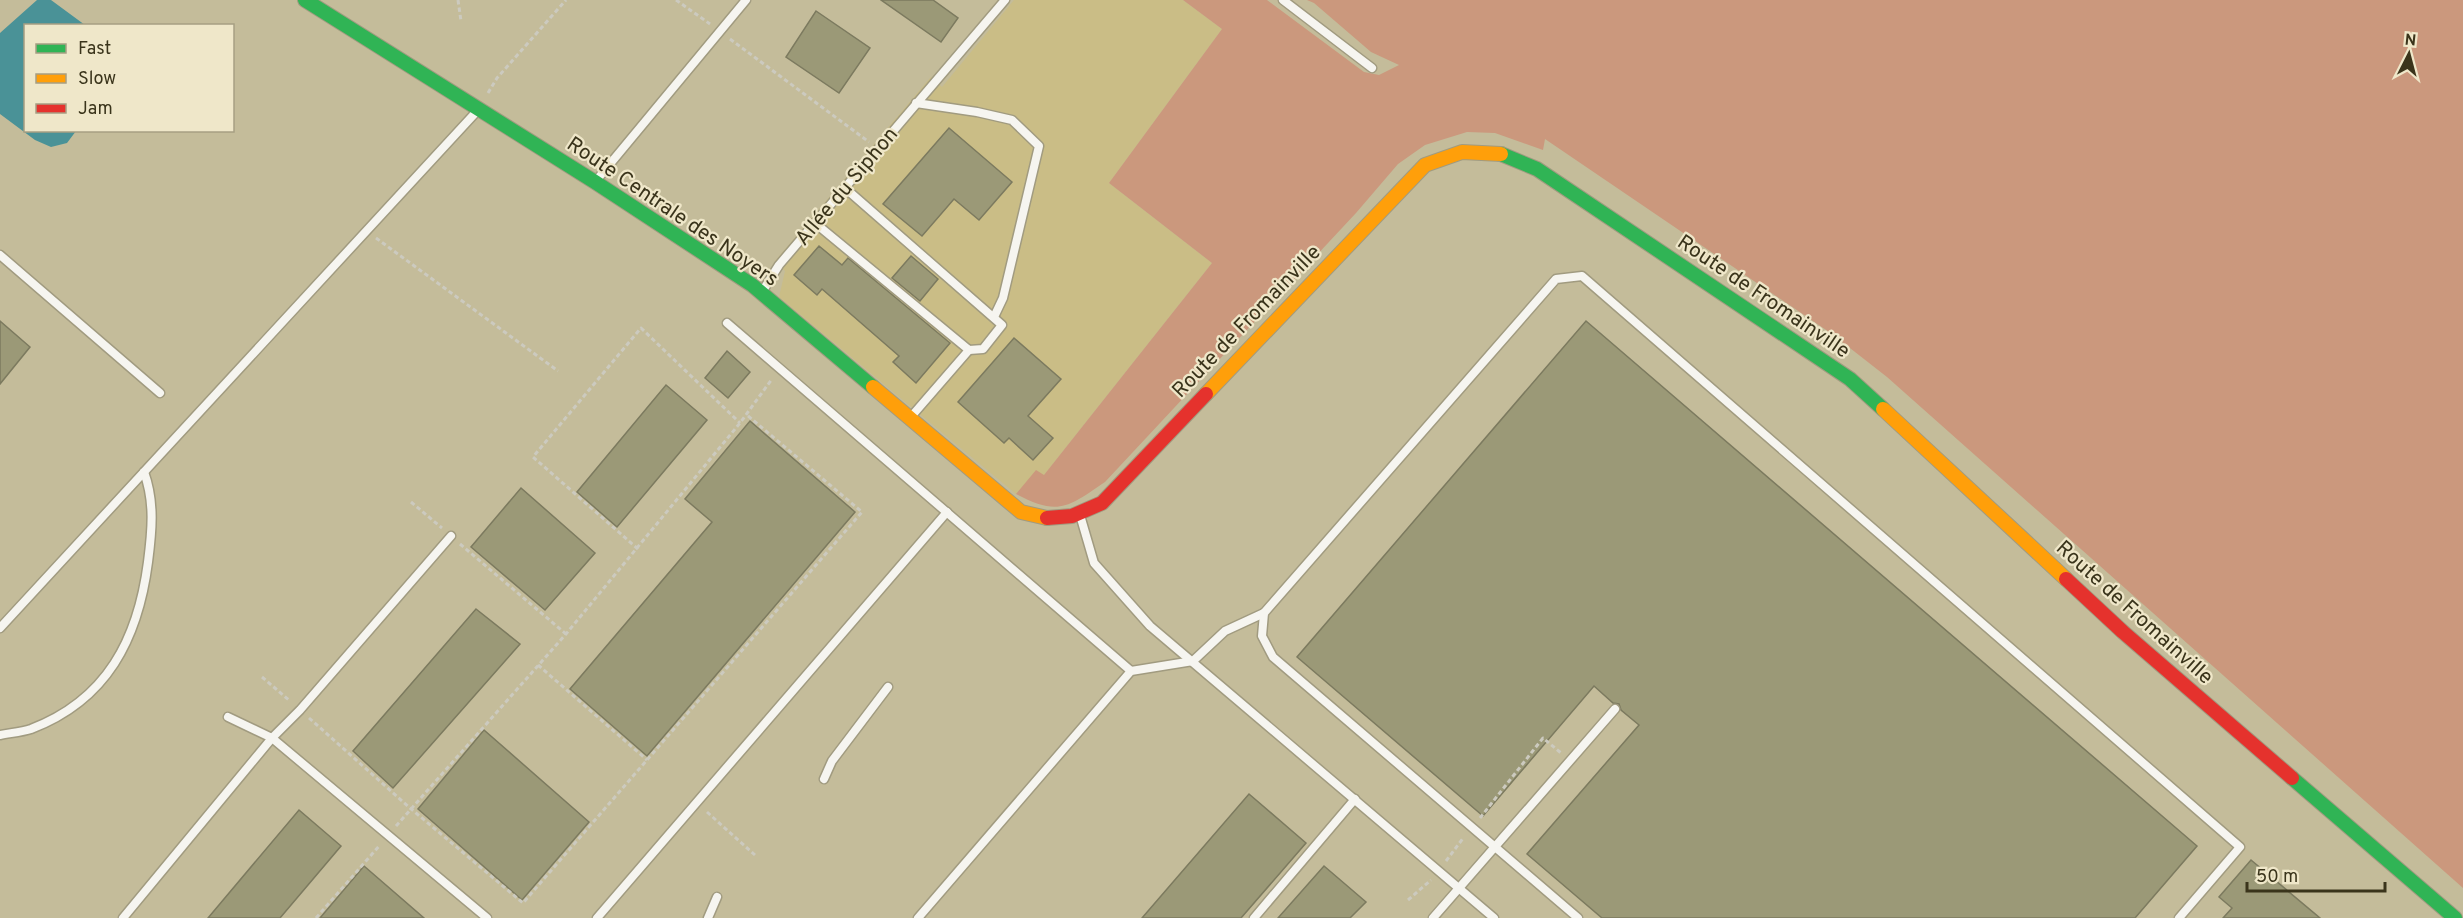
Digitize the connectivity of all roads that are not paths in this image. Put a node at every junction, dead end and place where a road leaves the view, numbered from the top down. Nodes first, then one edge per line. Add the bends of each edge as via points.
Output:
1 (305, 0) edge
2 (746, 0) edge
3 (1005, 0) edge
4 (1283, 0) edge
5 (1372, 68) dead end
6 (916, 103) junction
7 (478, 110) junction
8 (595, 182) junction
9 (845, 188) junction
10 (815, 223) junction
11 (0, 255) edge
12 (762, 292) junction
13 (994, 317) junction
14 (727, 323) dead end
15 (969, 350) junction
16 (160, 393) dead end
17 (910, 418) junction
18 (144, 472) junction
19 (947, 512) junction
20 (1021, 512) joint
21 (1080, 515) junction
22 (451, 536) road end
23 (1264, 613) junction
24 (0, 628) edge
25 (1193, 661) junction
26 (1131, 671) junction
27 (888, 687) dead end
28 (1615, 709) dead end
29 (228, 717) dead end
30 (0, 735) edge
31 (272, 738) junction
32 (824, 778) dead end
33 (1355, 799) junction
34 (1496, 847) junction
35 (1459, 888) junction
36 (717, 897) dead end
37 (123, 918) edge
38 (487, 918) edge
39 (597, 918) edge
40 (708, 918) edge
41 (918, 918) edge
42 (1254, 918) edge
43 (1433, 918) edge
44 (1494, 918) edge
45 (1578, 918) edge
46 (2179, 918) edge
47 (2455, 918) edge

1 - 7 street, Route Centrale des Noyers
2 - 8 lane
3 - 6 lane, Allée du Siphon
4 - 5 lane
6 - 9 lane, Allée du Siphon
6 - 13 lane via 1012,120 1039,146 1003,298
7 - 8 street, Route Centrale des Noyers
7 - 18 lane
8 - 12 street, Route Centrale des Noyers
9 - 10 lane, Allée du Siphon
9 - 13 lane
10 - 12 lane, Allée du Siphon
10 - 15 lane
11 - 16 lane
12 - 17 street, Route Centrale des Noyers
13 - 15 lane via 1002,325 983,349
14 - 19 lane
15 - 17 lane
17 - 20 street, Route Centrale des Noyers
18 - 24 lane
18 - 30 lane via 150,489 151,538 143,594 123,654 87,697 30,729
19 - 26 lane
19 - 39 lane
20 - 21 street, Route de Fromainville via 1045,519
21 - 25 lane via 1094,563 1150,626
21 - 47 street, Route de Fromainville via 1102,503 1425,165 1462,153 1502,154 1537,169 1850,379 2123,632
22 - 31 lane
23 - 25 lane via 1225,631
23 - 34 lane via 1262,636 1272,657
23 - 46 lane via 1556,279 1582,276 2240,846
25 - 26 lane
25 - 33 lane
26 - 41 lane
27 - 32 lane via 832,761
28 - 34 lane
29 - 31 lane
31 - 37 lane
31 - 38 lane
33 - 35 lane
33 - 42 lane
34 - 35 lane
34 - 45 lane
35 - 43 lane
35 - 44 lane
36 - 40 lane

